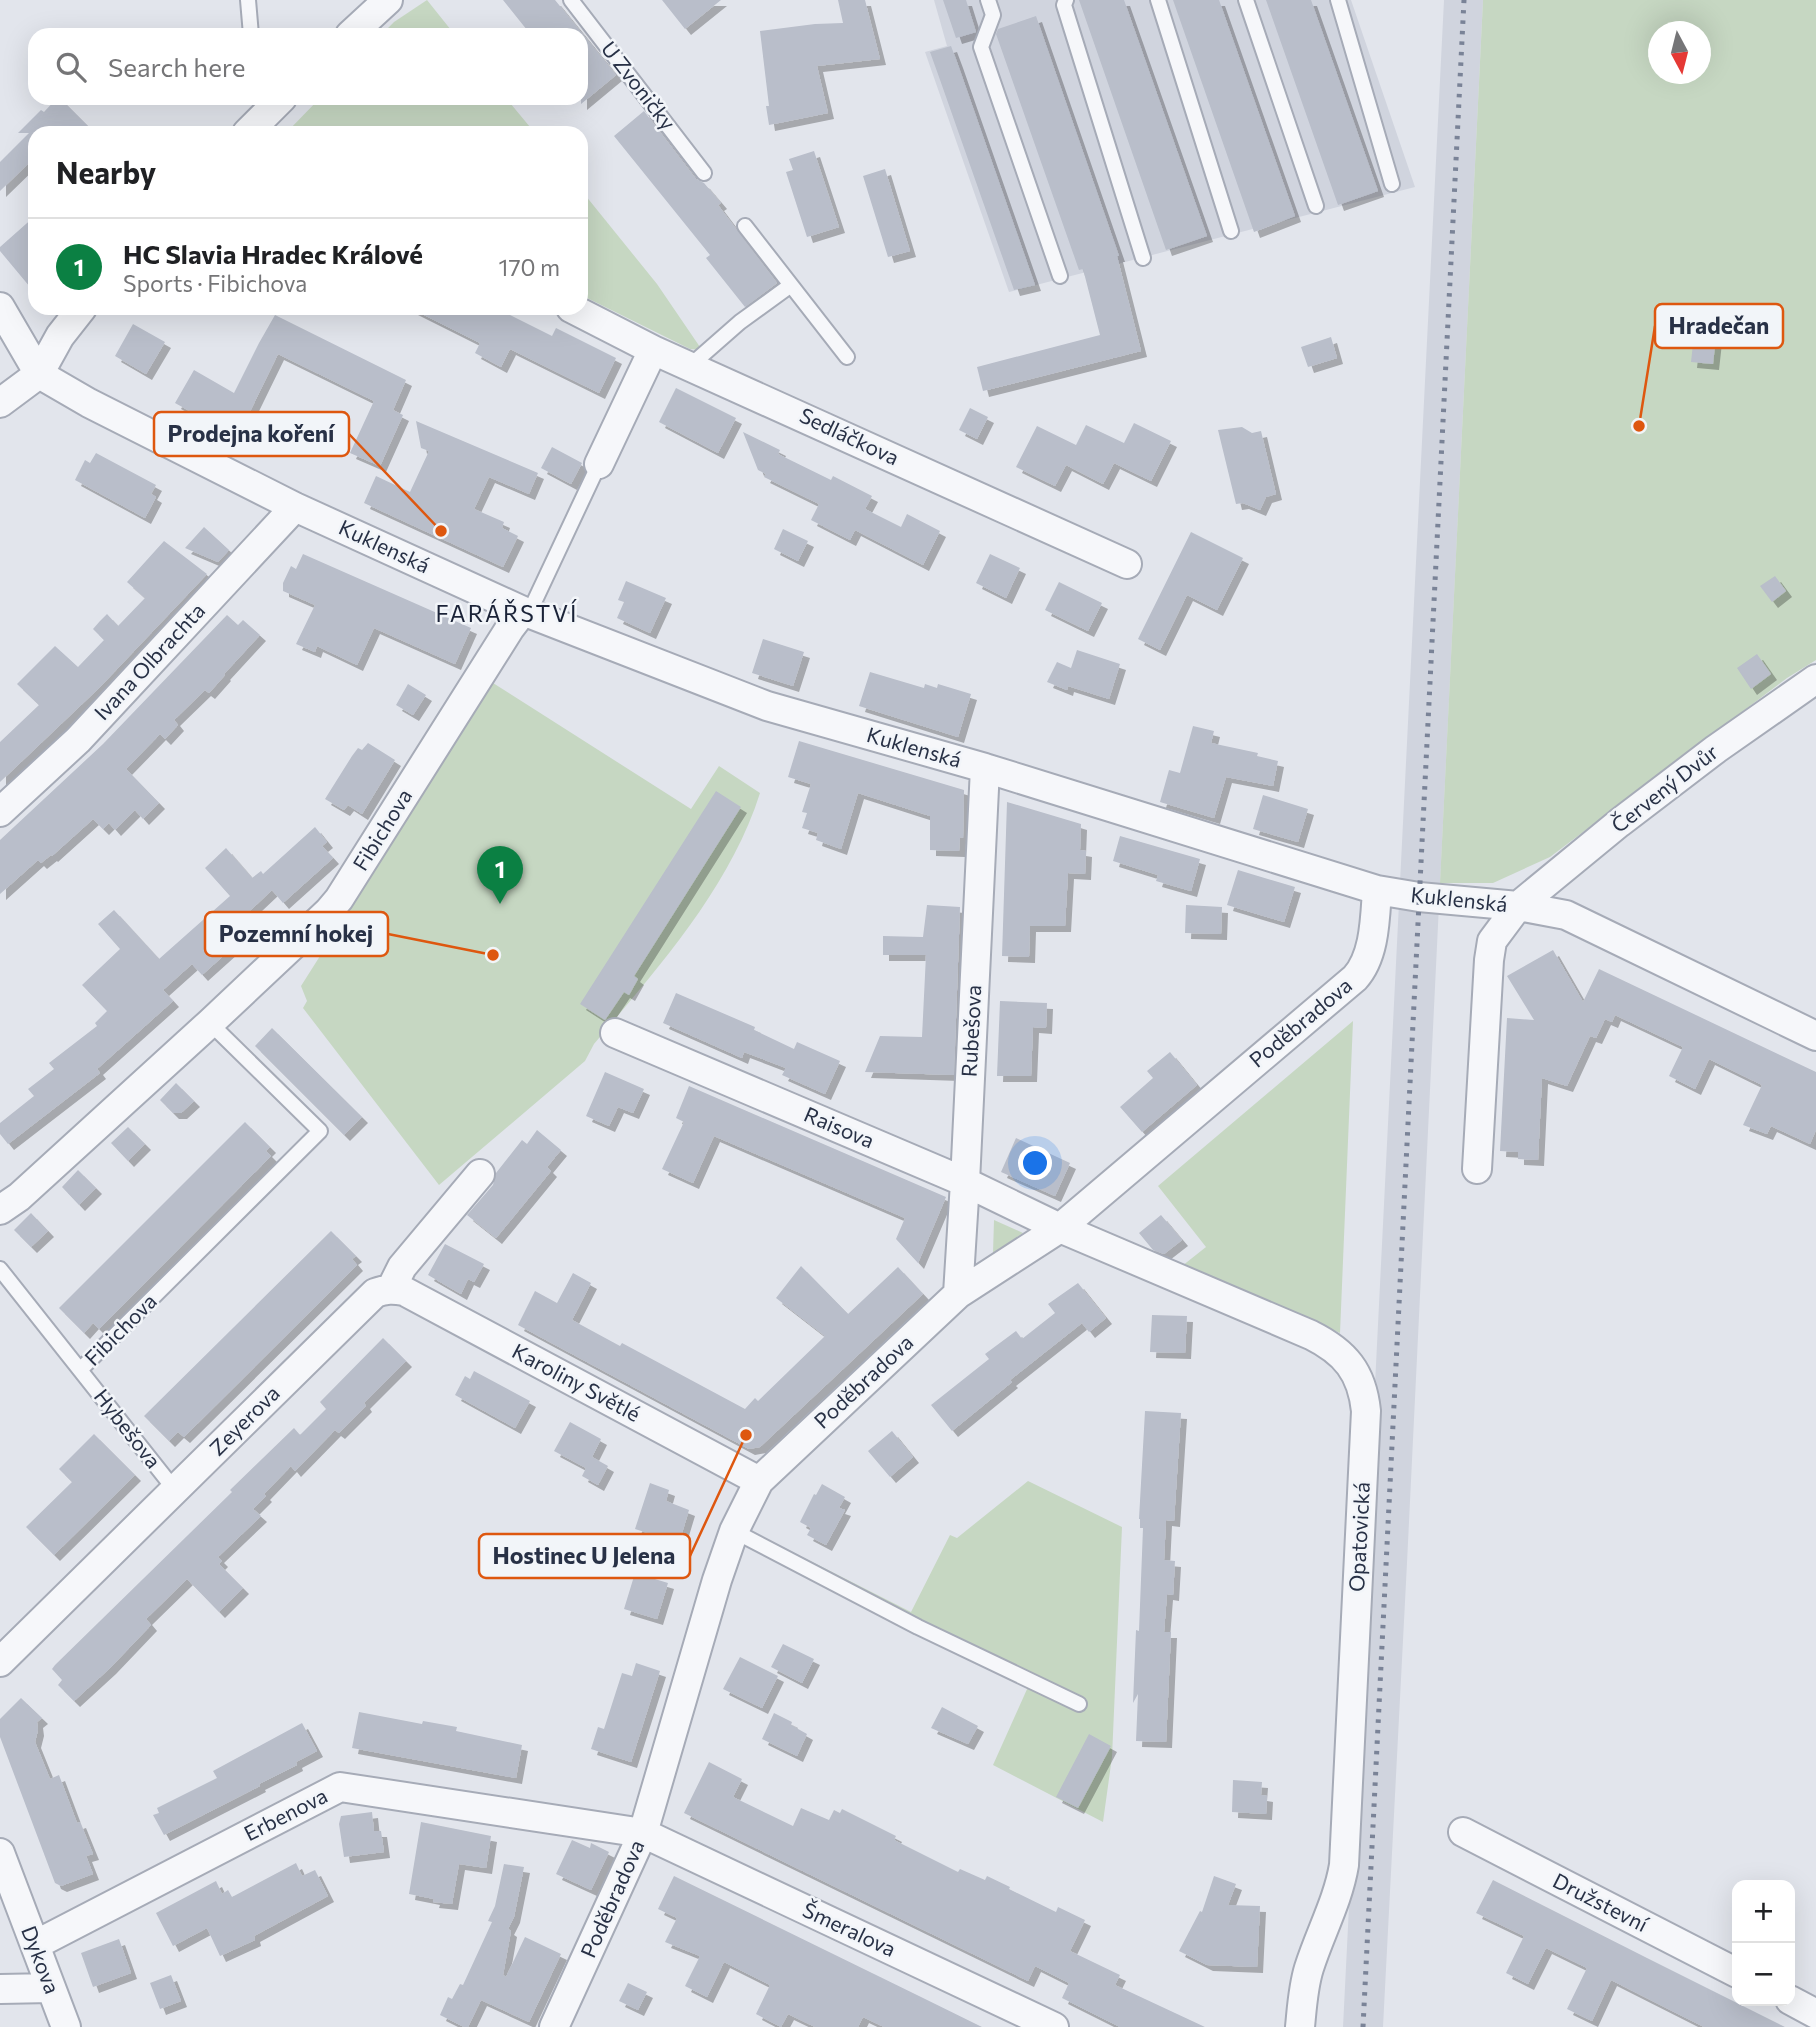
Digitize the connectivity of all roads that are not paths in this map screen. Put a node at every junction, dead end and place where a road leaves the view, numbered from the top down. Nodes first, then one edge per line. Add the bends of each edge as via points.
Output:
1 (248, 0) edge
2 (387, 0) edge
3 (571, 0) edge
4 (988, 0) edge
5 (1066, 0) edge
6 (1158, 0) edge
7 (1246, 0) edge
8 (1338, 0) edge
9 (250, 28) edge
10 (357, 28) edge
11 (275, 105) edge
12 (254, 126) edge
13 (704, 173) dead end
14 (1392, 184) dead end
15 (1316, 206) dead end
16 (745, 226) dead end
17 (1231, 231) dead end
18 (1143, 258) dead end
19 (1060, 276) dead end
20 (790, 285) junction
21 (0, 307) edge
22 (76, 315) edge
23 (585, 315) edge
24 (653, 349) junction
25 (847, 357) dead end
26 (691, 365) junction
27 (39, 374) junction
28 (0, 403) edge
29 (599, 464) joint
30 (295, 507) junction
31 (1127, 564) dead end
32 (526, 612) junction
33 (1816, 679) edge
34 (985, 768) junction
35 (0, 812) edge
36 (1377, 890) junction
37 (1518, 906) junction
38 (210, 1023) junction
39 (615, 1033) dead end
40 (1816, 1036) edge
41 (1476, 1169) dead end
42 (480, 1174) dead end
43 (965, 1182) junction
44 (0, 1210) edge
45 (1060, 1228) junction
46 (0, 1269) edge
47 (391, 1289) junction
48 (958, 1294) junction
49 (80, 1370) junction
50 (759, 1481) junction
51 (175, 1490) junction
52 (734, 1531) junction
53 (0, 1662) edge
54 (1079, 1704) dead end
55 (1463, 1832) dead end
56 (643, 1833) junction
57 (0, 1853) edge
58 (35, 1945) junction
59 (1732, 1970) edge
60 (0, 1989) edge
61 (51, 1989) junction
62 (1795, 2003) edge
63 (1816, 2014) edge
64 (66, 2027) edge
65 (554, 2027) edge
66 (1054, 2027) edge
67 (1300, 2027) edge

1 - 9 lane
2 - 10 street
3 - 13 lane, U Zvoničky
4 - 19 lane via 993,15 981,47
5 - 18 lane
6 - 17 lane
7 - 15 lane
8 - 14 lane
11 - 12 street
16 - 20 lane
20 - 25 lane
20 - 26 lane
21 - 27 street
22 - 27 street
23 - 24 street, Sedláčkova
24 - 26 street, Sedláčkova
24 - 29 street, Fibichova
26 - 31 street, Sedláčkova
27 - 28 street
27 - 30 street, Kuklenská
29 - 32 lane, Fibichova
30 - 32 street, Kuklenská
30 - 35 street, Ivana Olbrachta via 78,740
32 - 34 street, Kuklenská via 767,706
32 - 38 street, Fibichova via 510,628 339,900
33 - 37 street, Červený Dvůr via 1716,749
34 - 36 street, Kuklenská
34 - 43 street, Rubešova
36 - 37 street, Kuklenská
36 - 45 street, Poděbradova via 1370,950 1362,970
37 - 40 street, Kuklenská via 1566,915
37 - 41 street via 1492,941
38 - 44 street, Fibichova
38 - 49 lane, Fibichova via 320,1131
39 - 43 street, Raisova
42 - 47 street, Zeyerova via 402,1267
43 - 45 street, Raisova
43 - 48 street, Rubešova
45 - 48 street, Poděbradova
45 - 67 street, Opatovická via 1327,1343 1347,1360 1361,1387 1366,1411 1344,1865 1309,1967
46 - 49 lane, Hybešova
47 - 50 street, Karoliny Světlé via 404,1291
47 - 51 street, Zeyerova via 375,1293
48 - 50 street, Poděbradova
49 - 51 lane, Hybešova
50 - 52 street, Poděbradova
51 - 53 street, Zeyerova
52 - 54 lane
52 - 56 street, Poděbradova
55 - 59 street, Družstevní
56 - 58 street, Erbenova via 340,1787
56 - 65 street, Poděbradova
56 - 66 street, Šmeralova
57 - 58 street, Dykova
58 - 61 street, Dykova
60 - 61 street
61 - 64 street, Dykova
62 - 63 street

